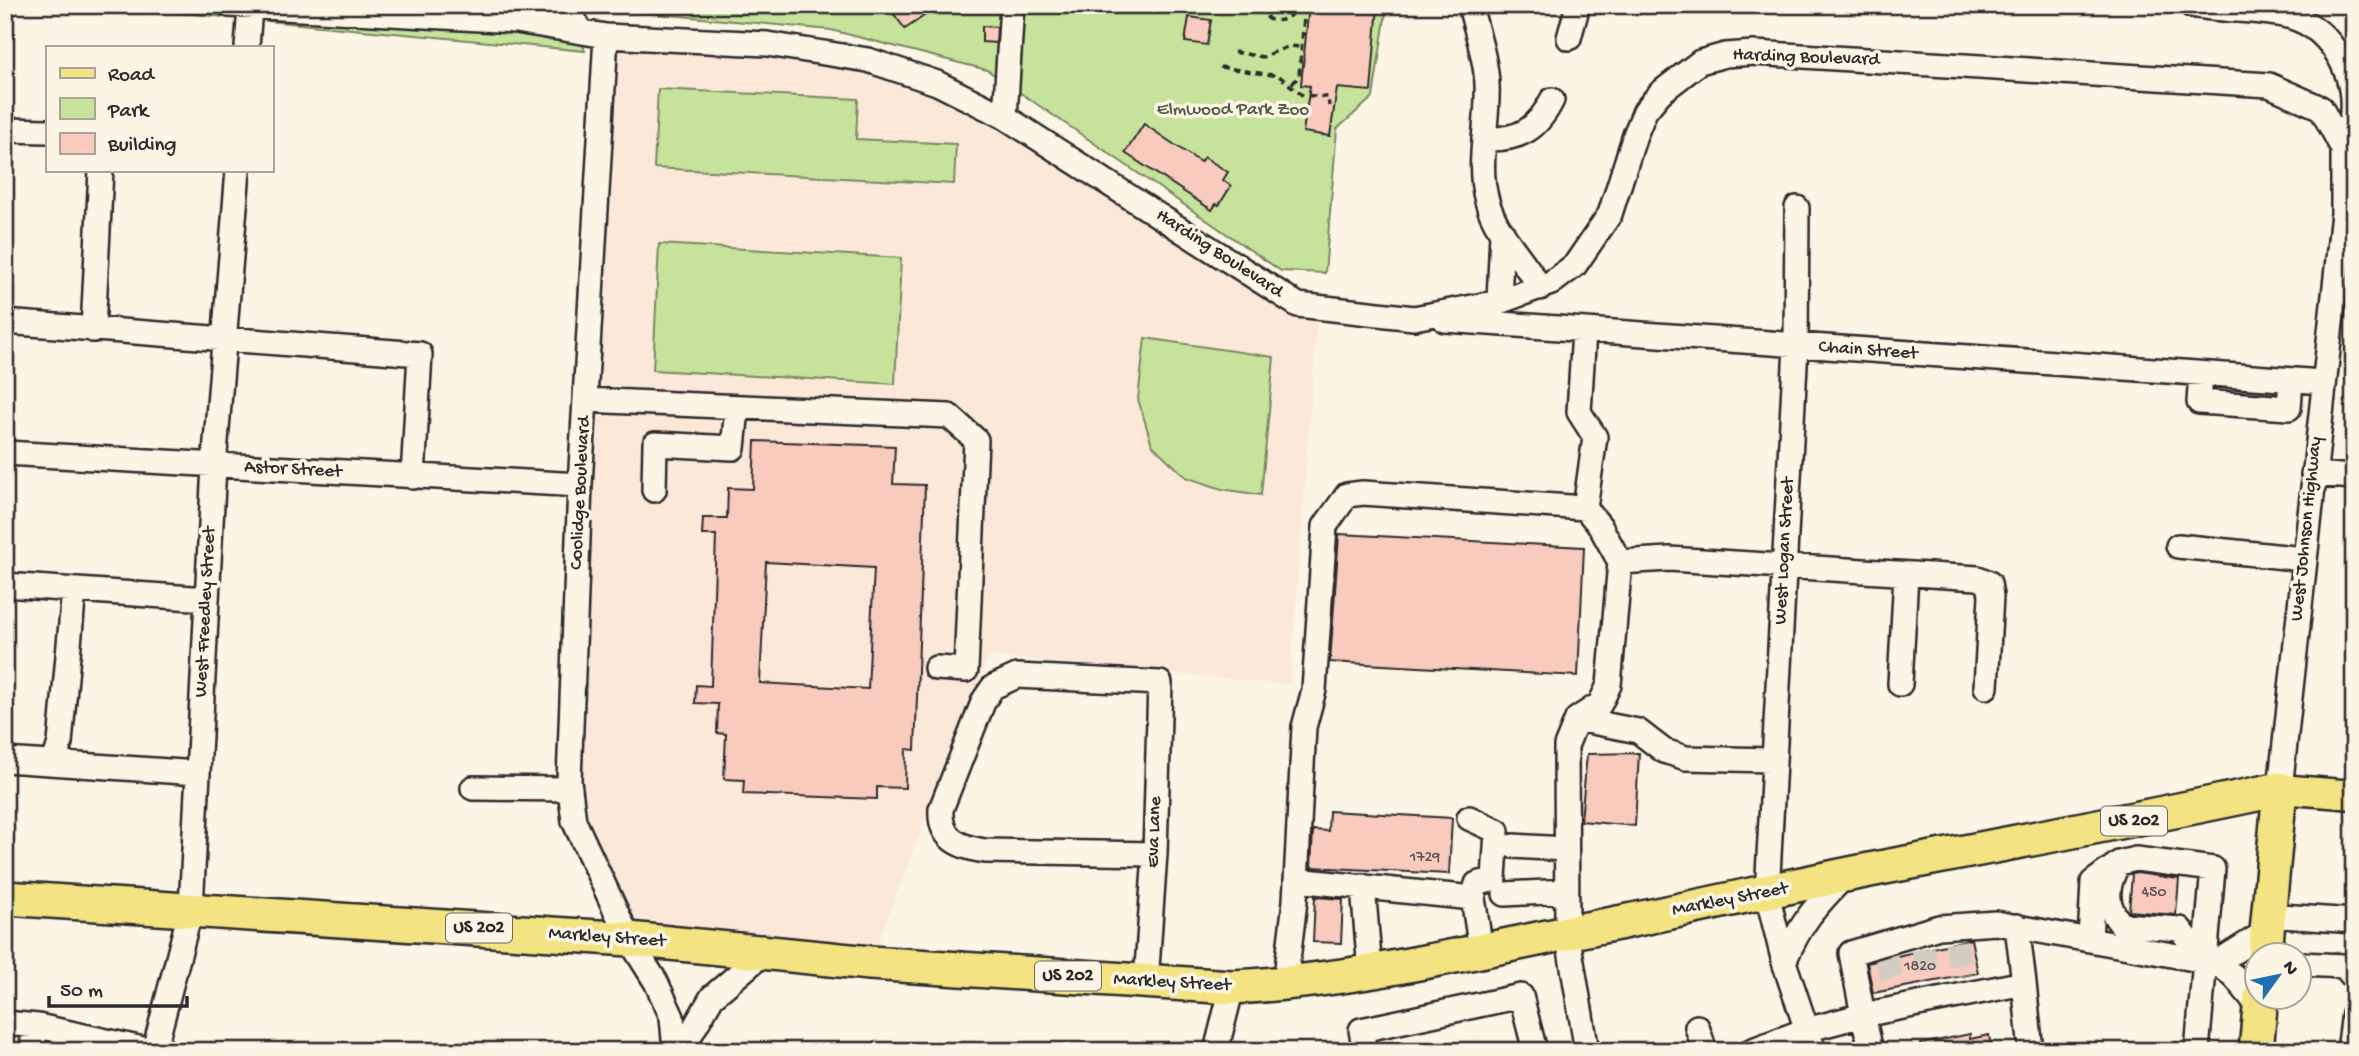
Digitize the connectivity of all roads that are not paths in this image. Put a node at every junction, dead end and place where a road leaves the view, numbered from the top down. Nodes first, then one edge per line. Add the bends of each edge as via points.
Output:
1 (545, 5) edge
2 (1012, 5) edge
3 (1470, 5) edge
4 (1578, 5) edge
5 (2191, 5) edge
6 (239, 6) edge
7 (606, 36) junction
8 (1569, 38) dead end
9 (247, 46) edge
10 (1552, 100) dead end
11 (2321, 108) joint
12 (1006, 117) junction
13 (5, 130) edge
14 (46, 131) edge
15 (1485, 139) junction
16 (2343, 149) junction
17 (101, 172) edge
18 (238, 172) edge
19 (1797, 208) dead end
20 (1502, 232) junction
21 (1540, 288) junction
22 (1499, 302) junction
23 (1413, 318) junction
24 (5, 322) edge
25 (93, 330) junction
26 (1584, 331) junction
27 (225, 339) junction
28 (1796, 346) junction
29 (2323, 382) junction
30 (585, 400) junction
31 (656, 404) junction
32 (737, 409) junction
33 (655, 444) junction
34 (5, 453) edge
35 (214, 466) junction
36 (2313, 474) junction
37 (413, 477) junction
38 (2354, 477) edge
39 (580, 485) junction
40 (654, 490) dead end
41 (1585, 509) junction
42 (2178, 546) dead end
43 (2304, 559) junction
44 (1620, 562) junction
45 (1785, 567) junction
46 (1906, 575) junction
47 (5, 585) edge
48 (74, 590) junction
49 (207, 599) junction
50 (936, 668) dead end
51 (1900, 684) dead end
52 (1986, 687) dead end
53 (1577, 719) junction
54 (5, 760) edge
55 (1772, 760) junction
56 (54, 762) junction
57 (198, 773) junction
58 (473, 788) dead end
59 (570, 789) junction
60 (2280, 789) junction
61 (2354, 795) edge
62 (1469, 818) dead end
63 (1513, 846) dead end
64 (1566, 849) junction
65 (1155, 854) junction
66 (2119, 863) junction
67 (1843, 877) junction
68 (1296, 880) junction
69 (1363, 886) junction
70 (1566, 891) junction
71 (1505, 894) dead end
72 (1767, 894) junction
73 (5, 898) edge
74 (1473, 898) junction
75 (191, 908) junction
76 (2354, 921) edge
77 (2017, 926) junction
78 (1567, 932) junction
79 (2266, 934) edge
80 (629, 939) junction
81 (2090, 940) junction
82 (1481, 950) junction
83 (766, 951) junction
84 (1784, 962) junction
85 (2211, 963) junction
86 (2314, 965) edge
87 (1370, 971) junction
88 (2354, 978) edge
89 (1146, 982) junction
90 (2024, 983) junction
91 (1285, 985) junction
92 (2244, 986) edge
93 (1232, 987) junction
94 (2259, 1010) edge
95 (2354, 1013) edge
96 (1863, 1015) junction
97 (5, 1023) edge
98 (38, 1026) junction
99 (1697, 1027) dead end
100 (1810, 1040) edge
101 (30, 1051) edge
102 (153, 1051) edge
103 (675, 1051) edge
104 (681, 1051) edge
105 (1216, 1051) edge
106 (1365, 1051) edge
107 (1535, 1051) edge
108 (1587, 1051) edge
109 (1705, 1051) edge
110 (1750, 1051) edge
111 (1871, 1051) edge
112 (2031, 1051) edge
113 (2197, 1051) edge
114 (2256, 1051) edge
115 (2349, 1051) edge

1 - 7 street, Harding Boulevard
2 - 12 street
3 - 15 street via 1487,83
4 - 8 street
5 - 16 street via 2287,16 2319,31 2337,51 2351,85 2353,114
6 - 7 street, Harding Boulevard via 516,21
6 - 9 street
7 - 12 street, Harding Boulevard via 767,44 868,60 937,83
7 - 30 street, Coolidge Boulevard
10 - 15 street via 1532,130
11 - 16 street, West Johnson Highway
11 - 21 street, Harding Boulevard via 2269,85 1754,53 1725,55 1700,62 1680,75 1645,111 1609,214 1575,265
12 - 23 street, Harding Boulevard via 1298,305
13 - 14 street
15 - 20 street via 1481,169 1488,203
16 - 29 street, West Johnson Highway via 2343,213
17 - 25 street
18 - 27 street, West Freedley Street
19 - 28 street, West Logan Street
20 - 21 street
20 - 22 street
21 - 22 street, Harding Boulevard
22 - 23 street, Harding Boulevard
23 - 26 street, Chain Street
24 - 25 street
25 - 27 street
26 - 28 street, Chain Street
26 - 41 street via 1579,412 1595,438
27 - 35 street, West Freedley Street
27 - 37 street via 420,354
28 - 29 street, Chain Street
28 - 45 street, West Logan Street
29 - 36 street, West Johnson Highway
30 - 31 street
30 - 39 street, Coolidge Boulevard
31 - 32 street
31 - 33 street
32 - 33 street via 733,448
32 - 50 street via 949,416 976,440 966,670
33 - 40 street
34 - 35 street, Astor Street
35 - 37 street, Astor Street
35 - 49 street, West Freedley Street
36 - 38 street
36 - 43 street, West Johnson Highway
37 - 39 street, Astor Street
39 - 59 street, Coolidge Boulevard
41 - 44 street
41 - 68 street via 1363,493 1347,495 1335,509 1325,526 1314,691 1304,727
42 - 43 street
43 - 60 street, West Johnson Highway
44 - 45 street via 1669,559
44 - 53 street via 1609,685 1600,704
45 - 46 street
45 - 55 street, West Logan Street
46 - 51 street
46 - 52 street via 1978,578 1989,583
47 - 48 street
48 - 49 street
48 - 56 street via 60,743
49 - 57 street, West Freedley Street
53 - 55 street via 1638,731 1664,751 1686,758
53 - 64 street via 1566,746
54 - 56 street
55 - 72 street, West Logan Street
56 - 57 street
57 - 75 street, West Freedley Street
58 - 59 street
59 - 80 street, Coolidge Boulevard via 574,821
60 - 61 main road
60 - 67 highway, Markley Street / US 202
60 - 79 highway, West Johnson Highway
62 - 74 street via 1497,831 1494,879 1477,884
63 - 64 street
64 - 70 street
65 - 65 street, Eva Lane via 985,852 954,842 944,833 941,809 992,687 1017,676 1160,683
65 - 89 street, Eva Lane
66 - 81 street via 2093,882
66 - 85 street via 2108,883 2111,913 2122,925 2180,929
66 - 85 street via 2136,859 2213,869
67 - 72 highway, Markley Street / US 202
67 - 84 street via 1798,928
68 - 69 street
68 - 91 street
69 - 74 street
69 - 87 street
70 - 71 street
70 - 78 street
72 - 78 highway, Markley Street / US 202
72 - 84 street, West Logan Street
73 - 75 highway, Markley Street / US 202
74 - 82 street
75 - 80 highway, Markley Street / US 202
75 - 102 street, West Freedley Street
76 - 79 street
77 - 81 street
77 - 90 street
77 - 96 street via 1996,923 1885,950 1851,953
78 - 82 highway, Markley Street / US 202
78 - 108 street
79 - 85 street
80 - 83 highway, Markley Street / US 202
80 - 103 street, Coolidge Boulevard via 672,1017
81 - 85 street
82 - 87 highway, Markley Street / US 202
83 - 89 highway, Markley Street / US 202 via 870,963
83 - 104 street via 712,997
84 - 100 street, West Logan Street
85 - 92 street
85 - 113 street
86 - 88 street via 2344,967
87 - 91 highway, Markley Street / US 202
89 - 93 highway, Markley Street / US 202
90 - 96 street via 1931,992 1896,999
90 - 112 street
91 - 93 highway, Markley Street / US 202
93 - 105 street
94 - 114 highway
95 - 115 street
96 - 100 street
96 - 111 street
97 - 98 street
98 - 101 street
98 - 102 street
99 - 109 street
100 - 110 street
106 - 107 street via 1361,1030 1521,996

